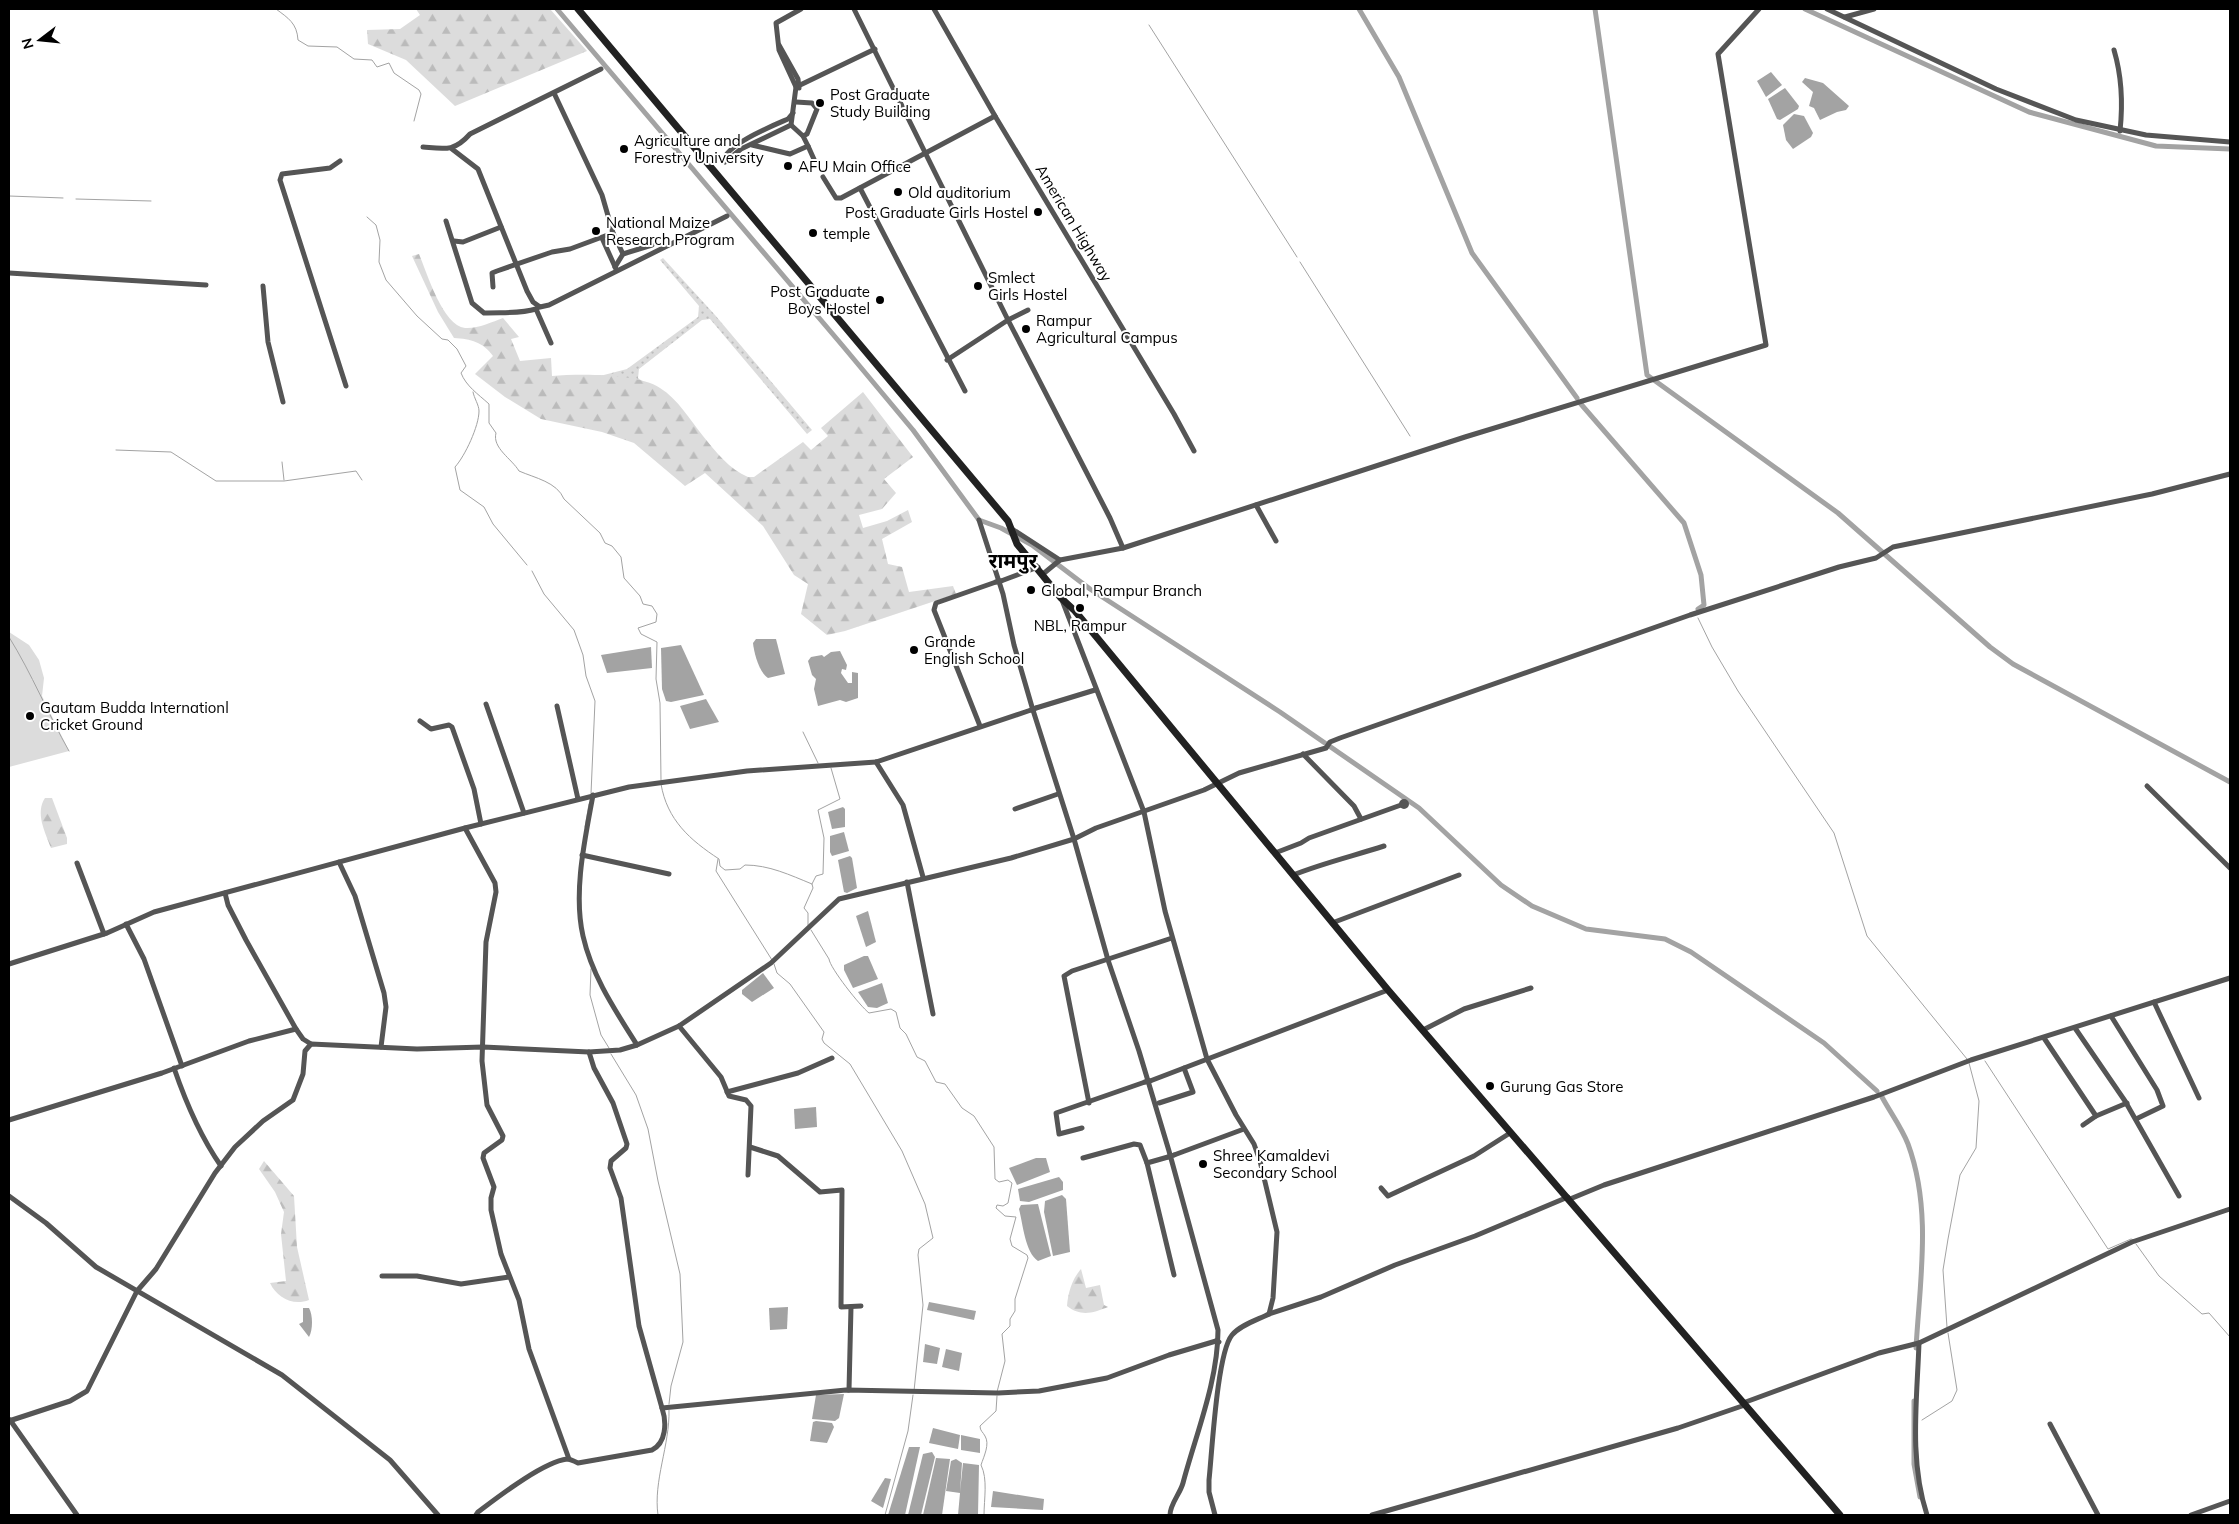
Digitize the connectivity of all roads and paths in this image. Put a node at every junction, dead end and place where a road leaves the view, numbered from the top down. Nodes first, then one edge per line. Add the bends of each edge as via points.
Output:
1 (578, 9) edge
2 (801, 9) edge
3 (854, 9) edge
4 (934, 9) edge
5 (1759, 9) edge
6 (1827, 9) edge
7 (1874, 9) edge
8 (1845, 17) junction
9 (876, 49) junction
10 (2114, 50) dead end
11 (602, 69) dead end
12 (798, 86) junction
13 (554, 93) junction
14 (795, 105) junction
15 (995, 116) junction
16 (792, 125) junction
17 (2120, 131) junction
18 (803, 136) junction
19 (2230, 142) edge
20 (752, 145) junction
21 (808, 146) junction
22 (423, 147) dead end
23 (452, 149) junction
24 (927, 153) junction
25 (340, 161) dead end
26 (817, 166) dead end
27 (823, 177) dead end
28 (860, 188) junction
29 (726, 216) dead end
30 (446, 221) dead end
31 (501, 227) junction
32 (613, 233) junction
33 (602, 238) junction
34 (454, 241) junction
35 (652, 245) dead end
36 (623, 254) junction
37 (516, 264) junction
38 (616, 269) junction
39 (9, 273) edge
40 (206, 285) dead end
41 (263, 286) dead end
42 (493, 287) dead end
43 (538, 308) junction
44 (1028, 310) dead end
45 (1008, 320) junction
46 (551, 343) dead end
47 (947, 360) junction
48 (346, 386) dead end
49 (965, 391) dead end
50 (283, 402) dead end
51 (1194, 451) dead end
52 (2230, 474) edge
53 (1256, 505) junction
54 (979, 520) dead end
55 (1012, 531) junction
56 (1276, 542) dead end
57 (1123, 548) junction
58 (1058, 561) junction
59 (1038, 567) junction
60 (1043, 574) junction
61 (1061, 598) junction
62 (1095, 690) junction
63 (486, 704) dead end
64 (556, 706) dead end
65 (420, 721) dead end
66 (980, 726) junction
67 (1303, 754) junction
68 (876, 762) junction
69 (1217, 783) junction
70 (2147, 786) dead end
71 (1058, 794) junction
72 (593, 795) junction
73 (578, 799) junction
74 (1402, 805) dead end
75 (1015, 809) dead end
76 (1144, 812) junction
77 (524, 813) junction
78 (1361, 819) junction
79 (481, 824) junction
80 (465, 828) junction
81 (1073, 840) junction
82 (1384, 846) dead end
83 (1275, 854) junction
84 (582, 855) junction
85 (77, 862) dead end
86 (339, 862) junction
87 (2230, 868) edge
88 (669, 874) dead end
89 (1293, 875) junction
90 (1459, 875) dead end
91 (924, 877) junction
92 (907, 882) junction
93 (225, 893) junction
94 (1332, 923) junction
95 (126, 924) junction
96 (104, 934) junction
97 (1172, 938) junction
98 (1108, 960) junction
99 (9, 964) edge
100 (2230, 978) edge
101 (1531, 988) dead end
102 (1388, 990) junction
103 (2154, 1002) junction
104 (933, 1014) dead end
105 (2111, 1016) junction
106 (679, 1026) junction
107 (2075, 1028) junction
108 (296, 1029) junction
109 (1423, 1030) junction
110 (2044, 1038) junction
111 (311, 1044) junction
112 (637, 1045) junction
113 (382, 1047) junction
114 (482, 1047) junction
115 (590, 1052) junction
116 (832, 1058) dead end
117 (1207, 1059) junction
118 (182, 1066) junction
119 (174, 1068) junction
120 (1184, 1068) junction
121 (727, 1092) junction
122 (2199, 1098) dead end
123 (1089, 1103) junction
124 (1159, 1103) dead end
125 (2126, 1103) junction
126 (2096, 1116) junction
127 (2136, 1119) junction
128 (9, 1120) edge
129 (2083, 1125) dead end
130 (1082, 1128) dead end
131 (1244, 1129) junction
132 (1510, 1133) junction
133 (750, 1147) junction
134 (1083, 1158) dead end
135 (1147, 1163) junction
136 (220, 1166) junction
137 (748, 1175) dead end
138 (1381, 1188) dead end
139 (9, 1196) edge
140 (2179, 1196) dead end
141 (1569, 1198) junction
142 (2230, 1209) edge
143 (1174, 1275) dead end
144 (382, 1276) dead end
145 (509, 1278) junction
146 (137, 1291) junction
147 (861, 1306) dead end
148 (850, 1307) junction
149 (1269, 1314) junction
150 (1919, 1343) junction
151 (1226, 1344) junction
152 (849, 1390) junction
153 (1744, 1404) junction
154 (662, 1408) junction
155 (9, 1420) edge
156 (2050, 1424) dead end
157 (569, 1459) junction
158 (2230, 1501) edge
159 (77, 1515) edge
160 (438, 1515) edge
161 (476, 1515) edge
162 (1170, 1515) edge
163 (1214, 1515) edge
164 (1372, 1515) edge
165 (1840, 1515) edge
166 (1927, 1515) edge
167 (2098, 1515) edge
168 (2191, 1515) edge

1 - 55 main road via 890,379 1008,521
2 - 12 street via 776,23 778,44
3 - 9 street
4 - 15 street, American Highway
5 - 53 street via 1718,54 1766,345
6 - 8 street
7 - 8 street
8 - 17 street via 2020,100 2076,120
9 - 12 street
9 - 24 street
10 - 17 street via 2123,104
11 - 13 street
12 - 14 street
13 - 23 street via 470,134
13 - 32 street via 602,196
14 - 16 street
14 - 18 street via 812,104 817,109 807,134
14 - 20 street via 792,115 734,147 724,157 724,162 734,153
15 - 24 street
15 - 51 street, American Highway
16 - 18 street
16 - 20 street
17 - 19 street
18 - 21 street
20 - 21 street via 790,154
21 - 26 street
22 - 23 street
23 - 31 street via 478,169
24 - 28 street
24 - 45 street
25 - 48 street via 330,168 282,174 280,180
27 - 28 street via 836,198
28 - 47 street
29 - 38 street
30 - 34 street
31 - 34 street via 463,242
31 - 37 street
32 - 33 street
32 - 36 street
33 - 37 street
33 - 38 street
34 - 43 street via 472,303 480,311 523,313
35 - 36 street
36 - 38 street
37 - 42 street via 492,273
37 - 43 street via 530,298
38 - 43 street
39 - 40 street
41 - 50 street via 268,342
43 - 46 street
44 - 45 street
45 - 47 street
45 - 57 street
47 - 49 street
52 - 67 street via 2152,494 1893,547 1883,553 1690,614
53 - 56 street
53 - 57 street
54 - 71 street via 1003,594 1014,645
55 - 58 street
55 - 59 main road via 1017,544
57 - 58 street
58 - 60 street
59 - 60 main road
59 - 66 street via 934,606
60 - 61 main road
61 - 62 street
61 - 69 main road
62 - 66 street
62 - 76 street
63 - 77 street
64 - 73 street
65 - 79 street via 431,729 452,727 474,789
66 - 68 street
67 - 69 street
67 - 78 street via 1354,806
68 - 72 street via 747,771
68 - 91 street via 903,805
69 - 76 street
69 - 83 main road
70 - 87 street
71 - 75 street
71 - 81 street
72 - 73 street
72 - 84 street
73 - 77 street
74 - 78 street
76 - 81 street via 1096,828
76 - 97 street
77 - 79 street
78 - 83 street
79 - 80 street
80 - 86 street
80 - 114 street via 495,884 496,892 486,942
81 - 91 street via 1011,858
81 - 98 street
82 - 89 street via 1325,862
83 - 89 main road
84 - 88 street
84 - 112 street via 584,938 602,988
85 - 96 street
86 - 93 street
86 - 113 street via 356,896 384,994
89 - 94 main road
90 - 94 street
91 - 92 street
92 - 104 street
92 - 106 street via 840,899 773,961
93 - 95 street via 154,912
93 - 108 street via 246,940
94 - 102 main road
95 - 96 street
95 - 118 street via 144,959
96 - 99 street
97 - 98 street
97 - 117 street
98 - 123 street via 1064,976
98 - 162 street via 1169,1151 1218,1330 1210,1385 1181,1488
100 - 103 street
101 - 109 street via 1464,1009
102 - 109 main road
102 - 117 street
103 - 105 street
103 - 122 street
105 - 107 street
105 - 127 street via 2157,1090 2163,1106
106 - 112 street
106 - 121 street via 721,1077
107 - 110 street
107 - 125 street
108 - 111 street
108 - 118 street via 248,1041
109 - 132 main road
110 - 126 street
110 - 141 street
111 - 113 street
111 - 136 street via 305,1051 303,1074 293,1100 263,1121
112 - 115 street
113 - 114 street
114 - 115 street
114 - 145 street via 487,1105 503,1136 484,1153 483,1158 494,1187 492,1210
115 - 154 street via 627,1144 611,1161 610,1168 621,1198 638,1326
116 - 121 street via 798,1073
117 - 120 street
117 - 131 street
118 - 119 street
119 - 128 street
119 - 136 street via 208,1148
120 - 123 street
120 - 124 street via 1193,1092
121 - 133 street via 729,1096 746,1100 751,1106
123 - 130 street via 1056,1113 1059,1134
125 - 126 street
125 - 127 street
126 - 129 street
127 - 140 street
131 - 135 street, bridge
131 - 149 street via 1260,1160 1277,1232
132 - 138 street via 1474,1156 1388,1196
132 - 141 main road
133 - 137 street
133 - 148 street via 778,1156 820,1192 842,1190 841,1307
134 - 135 street via 1134,1144 1140,1145
135 - 143 street
136 - 146 street via 156,1269
139 - 146 street via 96,1267
141 - 149 street via 1321,1297
141 - 153 main road
142 - 150 street via 2134,1241
144 - 145 street via 416,1276 461,1284
145 - 157 street via 519,1300 529,1349
146 - 155 street via 87,1391 70,1400
146 - 160 street via 282,1375 390,1460
147 - 148 street
148 - 152 street
149 - 151 street via 1240,1329
150 - 153 street via 1870,1356
150 - 166 street via 1916,1448 1918,1478
151 - 152 street via 1217,1342 1107,1378 1039,1391
151 - 163 street via 1209,1480
152 - 154 street
153 - 164 street via 1678,1428
153 - 165 main road
154 - 157 street via 665,1416 662,1442 652,1450 578,1463
155 - 159 street
156 - 167 street
157 - 161 street via 555,1463 524,1481
158 - 168 street

